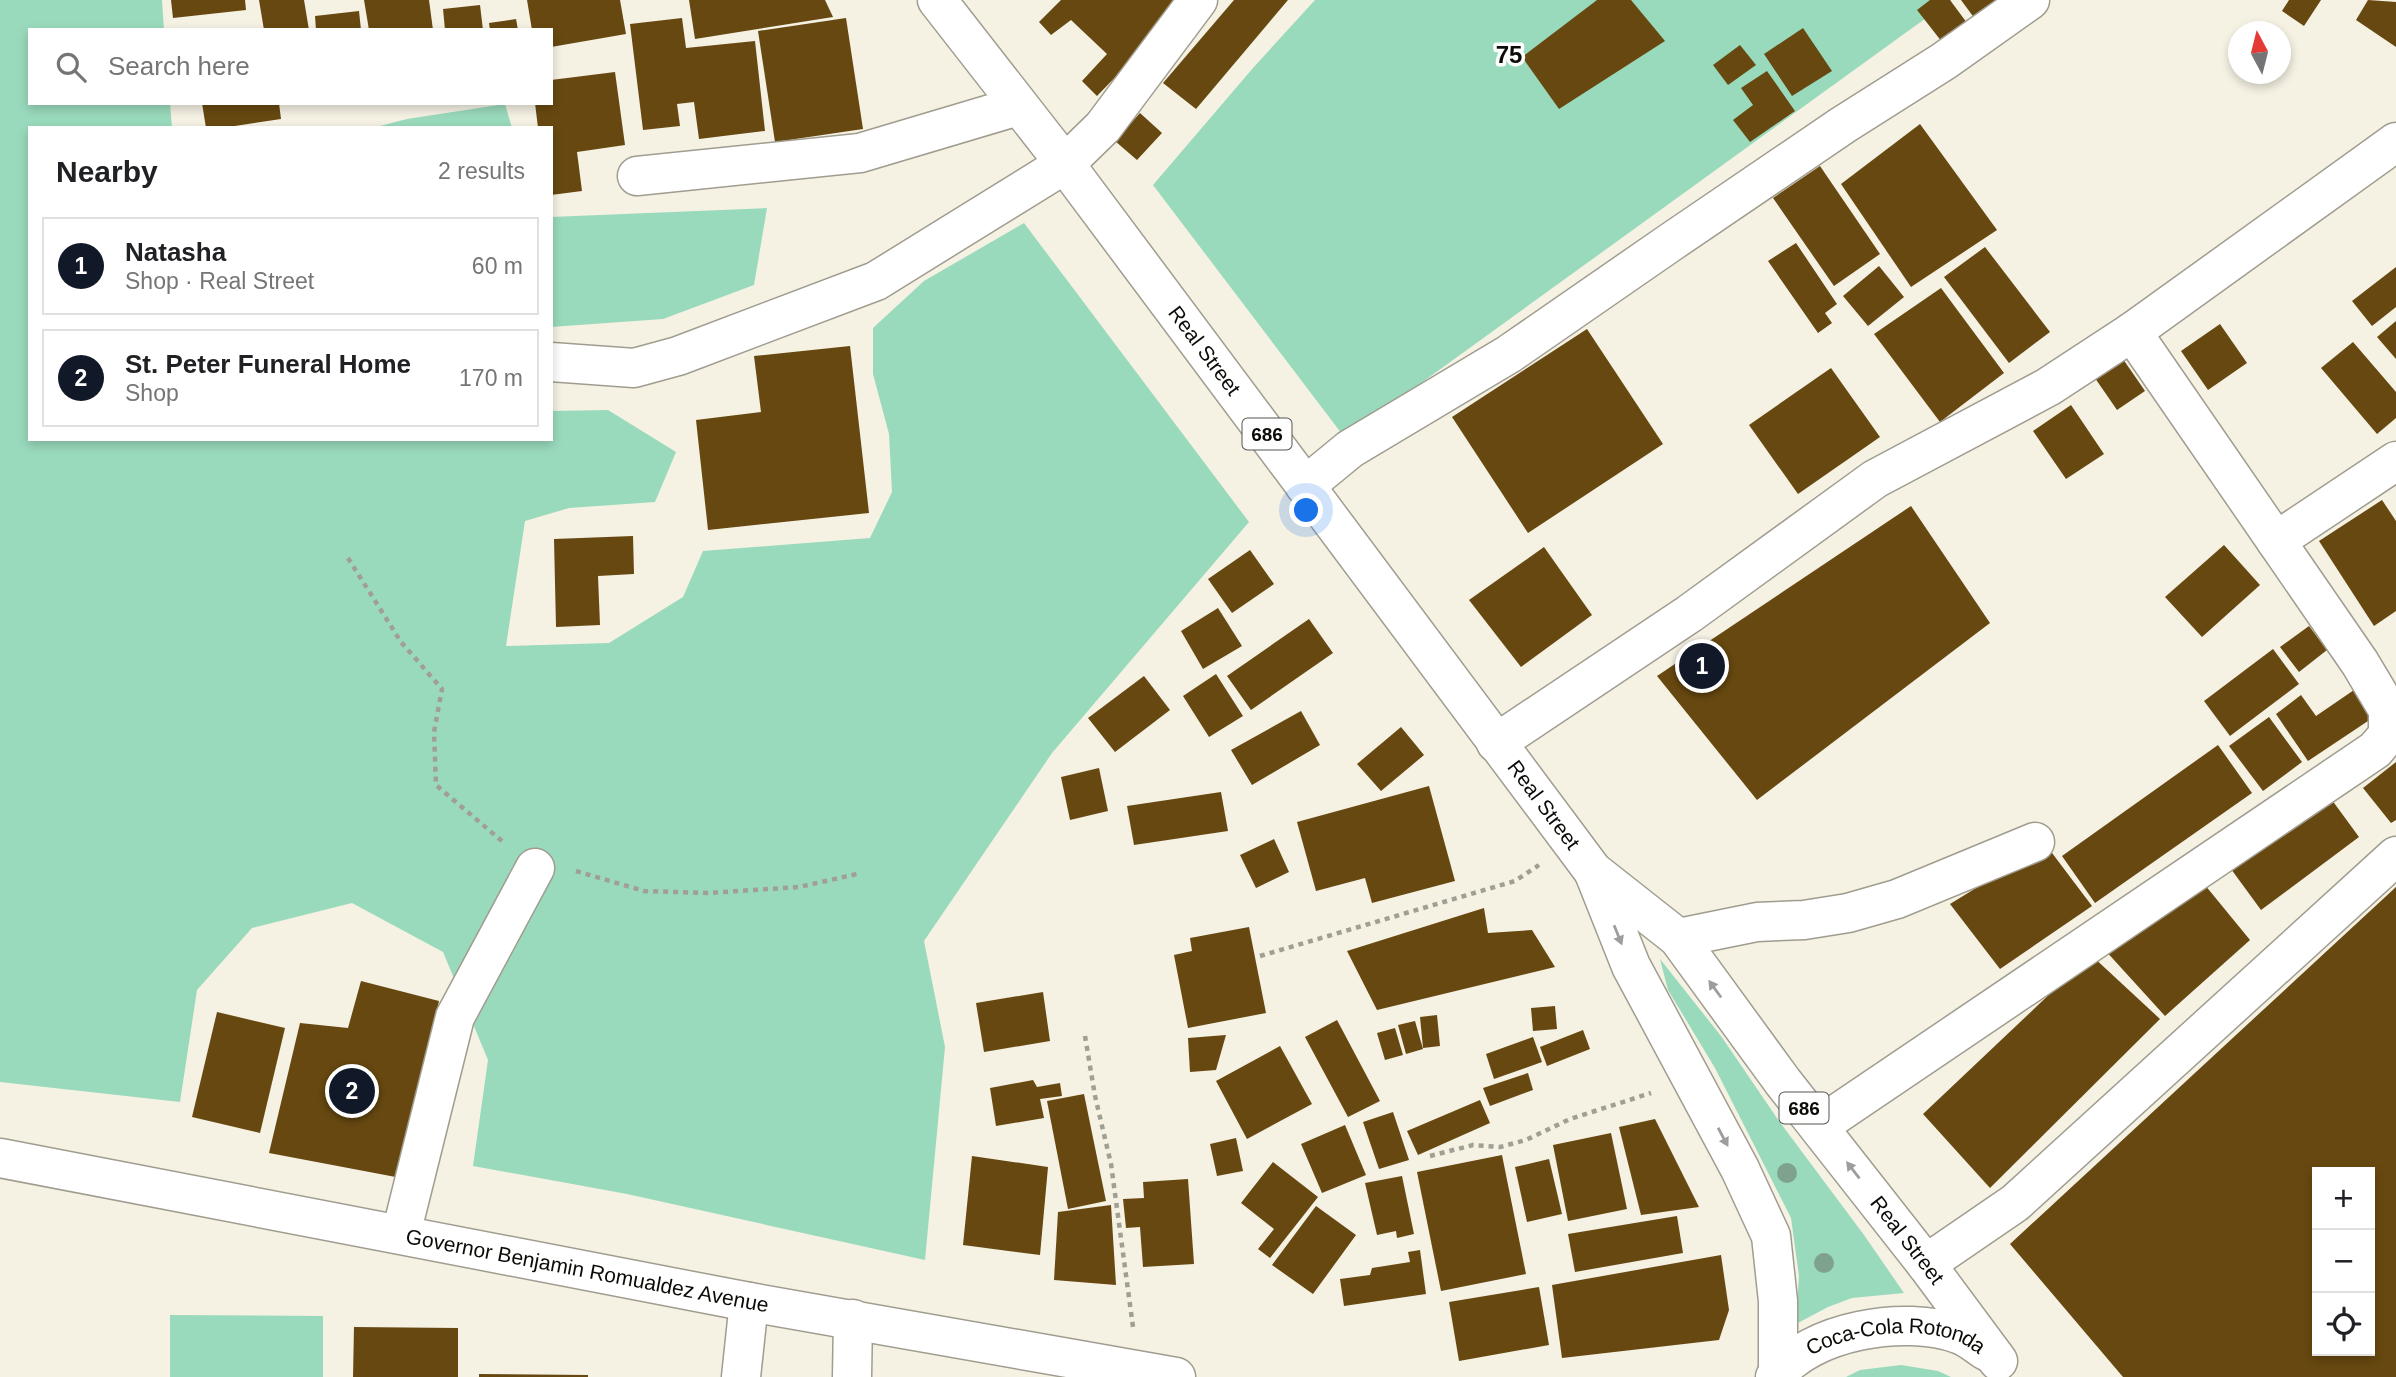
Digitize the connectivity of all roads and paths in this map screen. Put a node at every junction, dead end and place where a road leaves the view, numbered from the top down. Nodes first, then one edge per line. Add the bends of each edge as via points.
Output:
1 (937, 0) edge
2 (1198, 0) edge
3 (2030, 0) edge
4 (1018, 106) junction
5 (2396, 142) edge
6 (1065, 164) junction
7 (637, 176) dead end
8 (2132, 332) junction
9 (553, 362) edge
10 (2396, 461) edge
11 (1305, 486) junction
12 (2276, 541) junction
13 (348, 558) dead end
14 (1496, 743) junction
15 (2035, 842) dead end
16 (2396, 856) edge
17 (1582, 857) junction
18 (534, 867) junction
19 (857, 874) dead end
20 (1678, 938) junction
21 (1260, 956) dead end
22 (1085, 1036) dead end
23 (1689, 1073) junction
24 (1819, 1126) junction
25 (1430, 1156) dead end
26 (0, 1158) edge
27 (401, 1234) junction
28 (1926, 1264) junction
29 (749, 1302) junction
30 (853, 1319) junction
31 (2005, 1369) edge
32 (1142, 1373) edge
33 (1776, 1375) edge
34 (741, 1377) edge
35 (852, 1377) edge

1 - 4 street, Real Street / 686
2 - 6 street via 1103,127
3 - 11 street via 1509,354 1350,449
4 - 6 street, Real Street / 686
4 - 7 street via 860,153
5 - 8 street
6 - 9 street via 876,281 678,356 634,368
6 - 11 street, Real Street / 686
8 - 12 street
8 - 14 street via 2048,387 1875,479 1689,614
10 - 12 street
11 - 14 street, Real Street / 686
12 - 24 street via 2388,710 2388,735 2375,750
13 - 18 path via 401,642 442,689 434,732 436,785
14 - 17 street, Real Street / 686
15 - 20 street via 1897,899 1848,913 1757,922
16 - 28 street via 2015,1203
17 - 20 street, Real Street / 686
17 - 21 path
17 -> 23 street, Real Street / 686 via 1631,966
18 - 19 path via 583,871 644,891 799,887
18 - 27 street via 455,1017
24 -> 20 street, Real Street / 686
22 - 32 path via 1111,1164
23 - 25 path via 1643,1097 1570,1119 1526,1139
23 -> 33 street, Real Street / 686 via 1771,1236 1778,1301
28 -> 24 street, Real Street / 686
26 - 27 street, Governor Benjamin Romualdez Avenue
27 - 29 street, Governor Benjamin Romualdez Avenue
28 - 31 street, Real Street / 686
29 - 30 street, Governor Benjamin Romualdez Avenue
29 - 34 street
30 - 32 street, Governor Benjamin Romualdez Avenue
30 - 35 street
31 - 33 street, Coca-Cola Rotonda via 1961,1334 1891,1326 1831,1340

